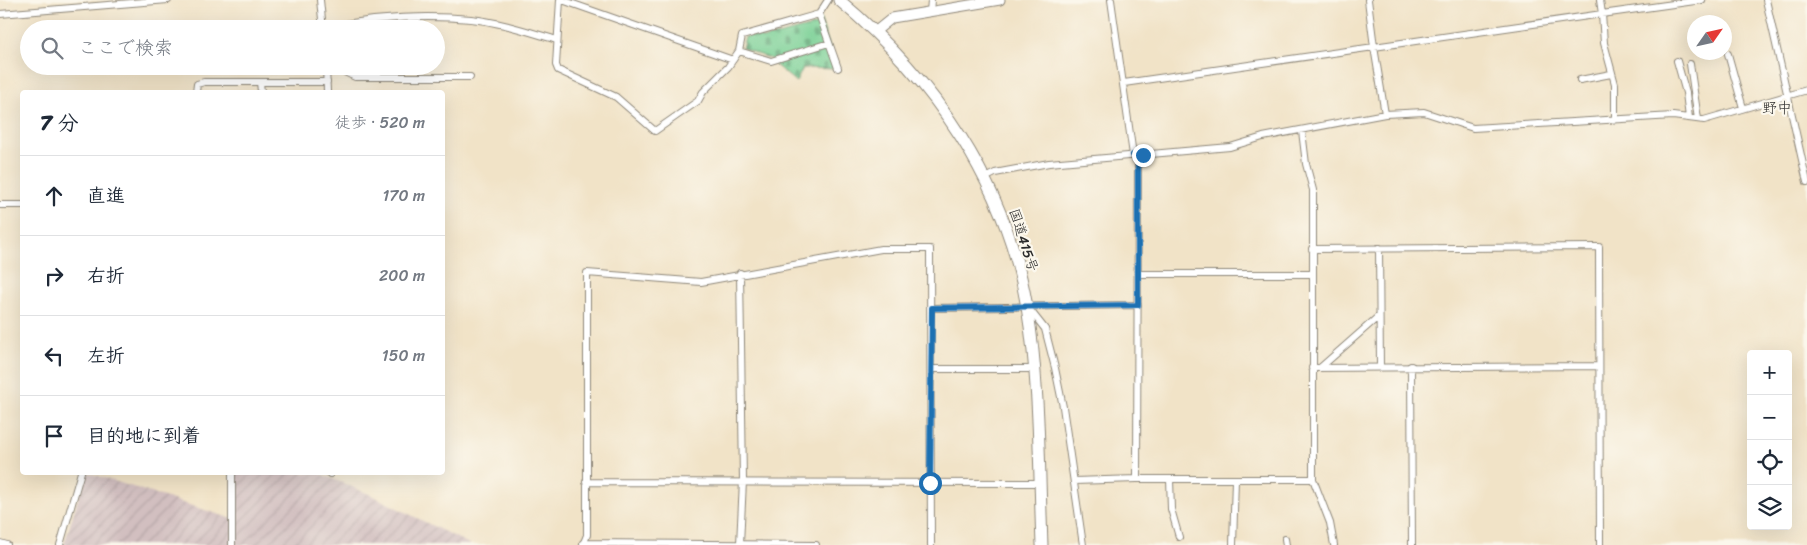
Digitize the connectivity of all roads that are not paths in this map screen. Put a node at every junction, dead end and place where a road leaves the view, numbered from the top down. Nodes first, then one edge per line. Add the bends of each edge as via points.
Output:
1 (168, 0) edge
2 (320, 0) edge
3 (561, 0) edge
4 (828, 0) edge
5 (839, 0) edge
6 (931, 0) edge
7 (1000, 0) edge
8 (1111, 0) edge
9 (1368, 0) edge
10 (1600, 0) edge
11 (1702, 0) edge
12 (1766, 0) edge
13 (930, 12) junction
14 (0, 14) edge
15 (819, 14) junction
16 (1602, 14) junction
17 (322, 20) edge
18 (361, 20) edge
19 (876, 31) junction
20 (557, 40) junction
21 (829, 43) junction
22 (1374, 47) junction
23 (739, 51) junction
24 (733, 60) junction
25 (1730, 60) edge
26 (1677, 61) dead end
27 (1690, 64) dead end
28 (838, 68) dead end
29 (1611, 74) junction
30 (327, 75) edge
31 (351, 75) edge
32 (470, 77) dead end
33 (1580, 80) dead end
34 (260, 82) junction
35 (327, 82) junction
36 (1124, 83) junction
37 (196, 90) edge
38 (261, 90) edge
39 (327, 90) edge
40 (1807, 90) edge
41 (1786, 95) junction
42 (1743, 108) junction
43 (1385, 114) junction
44 (1689, 118) junction
45 (1615, 119) junction
46 (1698, 119) junction
47 (1302, 131) junction
48 (1133, 155) junction
49 (985, 178) junction
50 (1807, 182) edge
51 (0, 205) edge
52 (20, 205) edge
53 (1312, 248) junction
54 (1379, 248) junction
55 (740, 273) junction
56 (1138, 274) junction
57 (1312, 274) junction
58 (1138, 305) junction
59 (1027, 307) junction
60 (932, 308) junction
61 (1379, 316) junction
62 (1380, 366) junction
63 (1411, 366) junction
64 (1599, 366) junction
65 (1321, 367) junction
66 (1312, 368) junction
67 (931, 369) junction
68 (1034, 369) junction
69 (80, 475) edge
70 (232, 475) edge
71 (1137, 479) junction
72 (1170, 479) junction
73 (1234, 479) junction
74 (1313, 479) junction
75 (742, 481) junction
76 (1074, 481) junction
77 (586, 482) junction
78 (930, 483) junction
79 (1040, 483) junction
80 (1179, 536) dead end
81 (0, 544) edge
82 (583, 544) edge
83 (694, 544) edge
84 (740, 544) junction
85 (7, 545) edge
86 (60, 545) edge
87 (232, 545) edge
88 (816, 545) edge
89 (931, 545) edge
90 (1042, 545) edge
91 (1083, 545) edge
92 (1233, 545) edge
93 (1334, 545) edge
94 (1411, 545) edge
95 (1600, 545) edge

1 - 14 street
2 - 17 street
3 - 20 street
3 - 24 street
4 - 15 street
5 - 19 highway, 国道415号
6 - 13 street
7 - 13 street
8 - 36 street
9 - 22 street
10 - 16 street
11 - 16 street
12 - 41 street
13 - 19 street via 892,18
15 - 21 street
15 - 23 street via 742,36
16 - 22 street
16 - 29 street
18 - 20 street via 392,17 473,19
19 - 49 highway, 国道415号 via 929,89 960,132
20 - 24 street via 558,70 616,97 655,130 698,101
21 - 23 street via 771,61
21 - 28 street
22 - 36 street
22 - 43 street
23 - 24 street
25 - 42 street
26 - 44 street
27 - 46 street
29 - 33 street
29 - 45 street via 1615,84
30 - 35 street
31 - 32 street
34 - 35 street
34 - 37 street via 204,82 197,84
34 - 38 street
35 - 39 street
36 - 48 street
40 - 41 street
41 - 42 street
41 - 50 street
42 - 46 street
43 - 45 street via 1424,112 1473,128
43 - 47 street
44 - 45 street
44 - 46 street
47 - 48 street via 1230,147
47 - 53 street via 1313,190
48 - 49 street via 1049,163 995,172
48 - 56 street via 1138,163
49 - 59 highway, 国道415号 via 1020,271
51 - 52 street
53 - 54 street
53 - 57 street
54 - 61 street
54 - 64 street via 1599,248
55 - 60 street via 880,249 930,249
55 - 75 street
55 - 77 street via 701,282 586,273
56 - 57 street
56 - 58 street
57 - 66 street
58 - 59 street
58 - 71 street
59 - 60 street
59 - 68 highway, 国道415号
59 - 76 street via 1045,329 1063,407
60 - 67 street
61 - 62 street
61 - 65 street
62 - 63 street
62 - 65 street
63 - 64 street
63 - 94 street
64 - 95 street
65 - 66 street
66 - 74 street
67 - 68 street
67 - 78 street
68 - 79 highway, 国道415号
69 - 86 street
70 - 87 street
71 - 72 street
71 - 76 street
72 - 73 street
72 - 80 street via 1171,509
73 - 74 street
73 - 92 street
74 - 93 street via 1330,522
75 - 77 street
75 - 78 street
75 - 84 street
76 - 91 street
77 - 82 street via 587,535
78 - 79 street
78 - 89 street
79 - 90 highway, 国道415号
81 - 85 street
82 - 83 street
83 - 84 street
84 - 88 street

